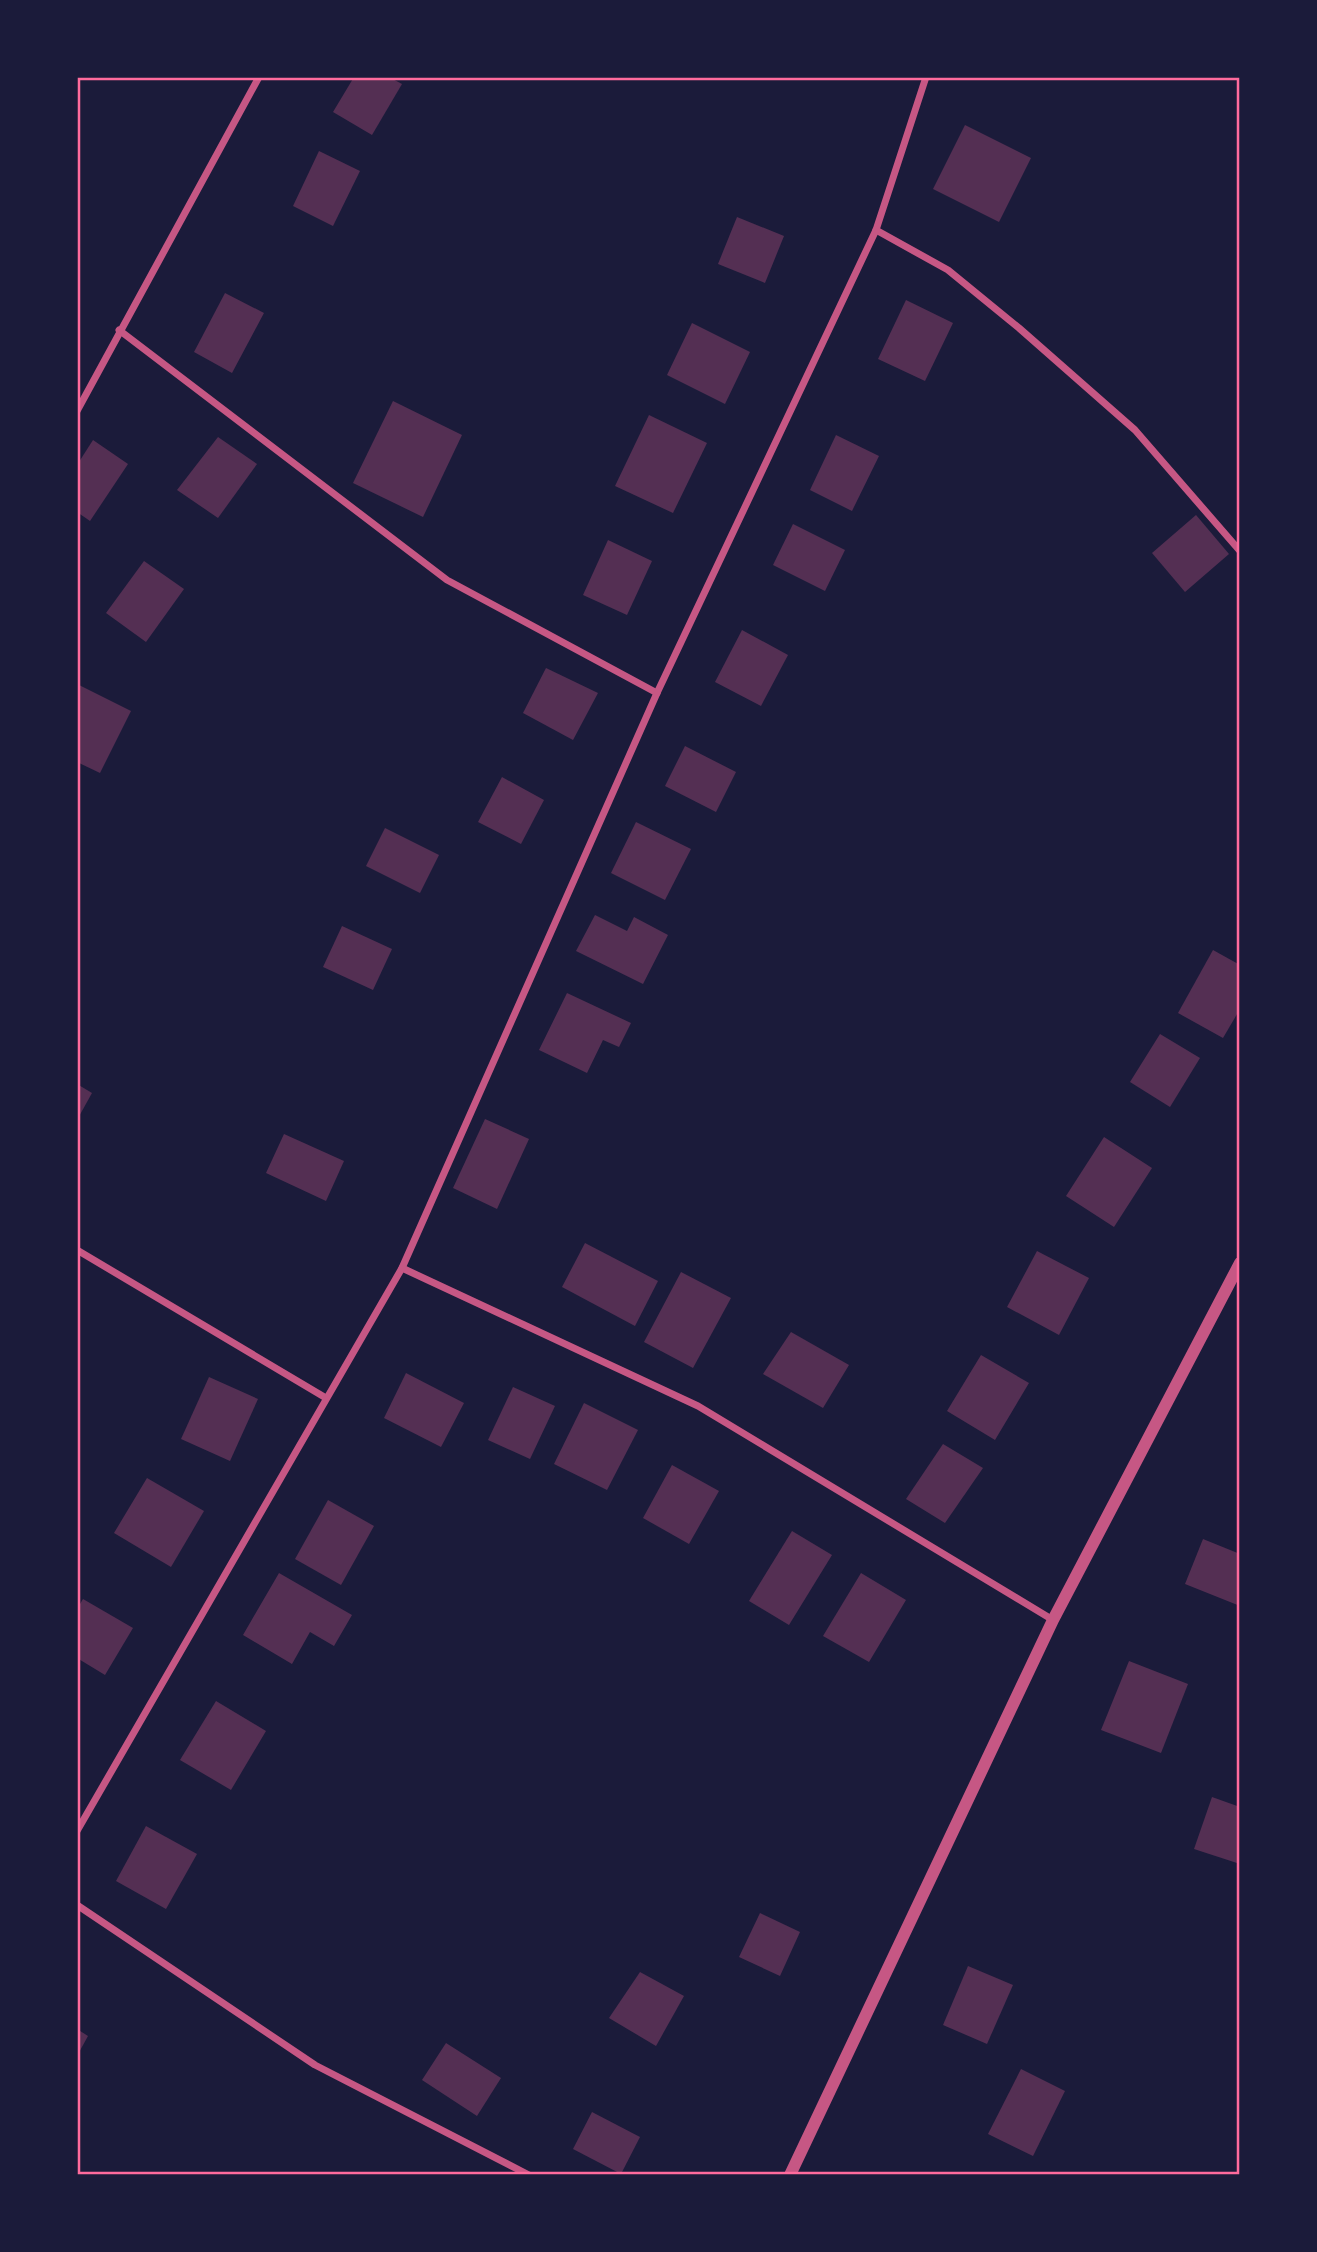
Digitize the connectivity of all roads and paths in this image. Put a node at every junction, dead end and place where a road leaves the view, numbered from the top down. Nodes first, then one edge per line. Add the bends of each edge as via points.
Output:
1 (259, 77) edge
2 (926, 77) edge
3 (876, 230) junction
4 (119, 330) junction
5 (77, 411) edge
6 (1240, 551) edge
7 (657, 693) junction
8 (77, 1251) edge
9 (1240, 1263) edge
10 (401, 1268) junction
11 (326, 1398) junction
12 (1053, 1620) junction
13 (77, 1831) edge
14 (77, 1905) edge
15 (528, 2175) edge
16 (790, 2175) edge

1 - 4 street
2 - 3 street
3 - 6 street via 948,270 1135,430
3 - 7 street
4 - 5 street
4 - 7 street via 447,580
7 - 10 street
8 - 11 street
9 - 12 street
10 - 11 street
10 - 12 street via 698,1406
11 - 13 street
12 - 16 street
14 - 15 street via 314,2065

